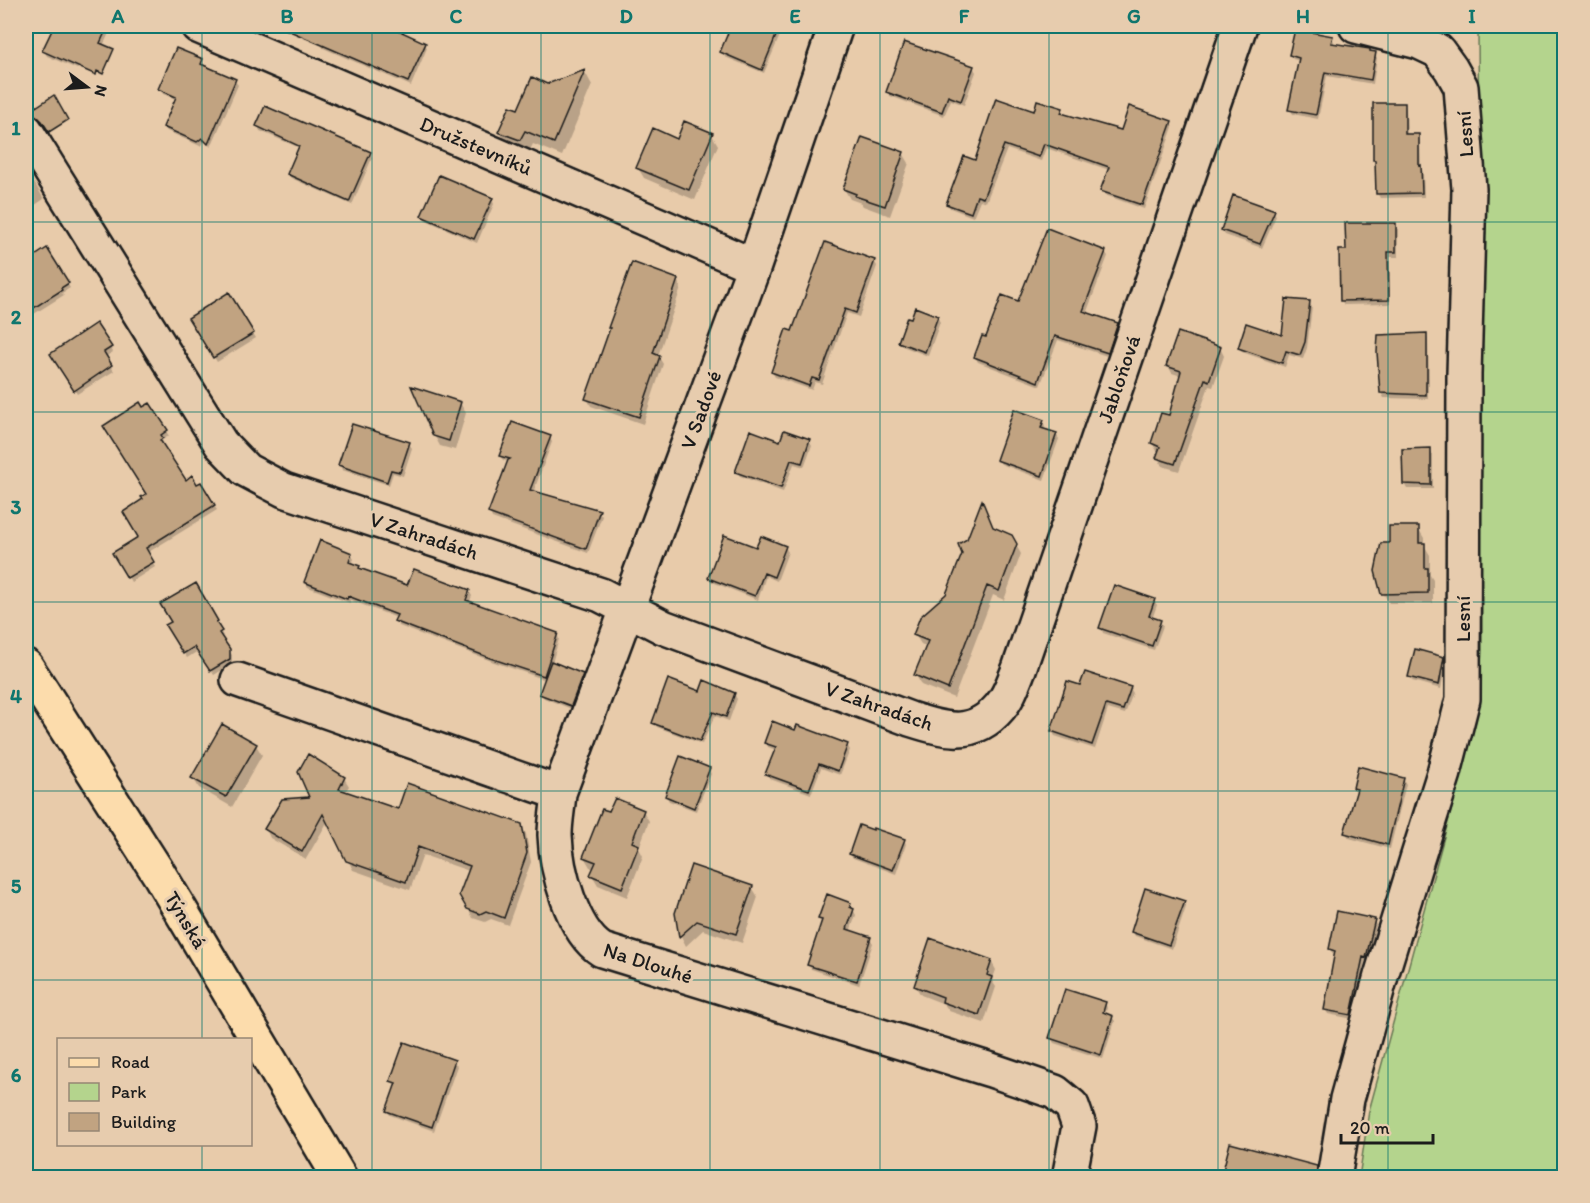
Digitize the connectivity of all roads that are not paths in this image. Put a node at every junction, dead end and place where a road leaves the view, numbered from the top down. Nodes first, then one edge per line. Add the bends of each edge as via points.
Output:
1 (198, 26) edge
2 (836, 26) edge
3 (1240, 26) edge
4 (1356, 26) edge
5 (26, 131) edge
6 (754, 266) junction
7 (627, 608) junction
8 (26, 666) edge
9 (238, 680) dead end
10 (983, 723) joint
11 (560, 793) junction
12 (340, 1178) edge
13 (1069, 1178) edge
14 (1335, 1178) edge

1 - 6 street, Družstevníků
2 - 6 street, V Sadové
3 - 10 street, Jabloňová via 1019,669 1002,706
4 - 14 street, Lesní via 1419,42 1438,51 1461,87 1469,189 1463,699 1347,1100
5 - 7 street, V Zahradách via 221,444 246,470 284,490 601,595
6 - 7 street, V Sadové
7 - 10 street, V Zahradách via 663,627 910,719 960,730
7 - 11 street, V Sadové
8 - 12 main road, Týnská via 159,874
9 - 11 street
11 - 13 street, Na Dlouhé via 555,834 558,866 578,924 594,945 1055,1092 1072,1106 1079,1126

